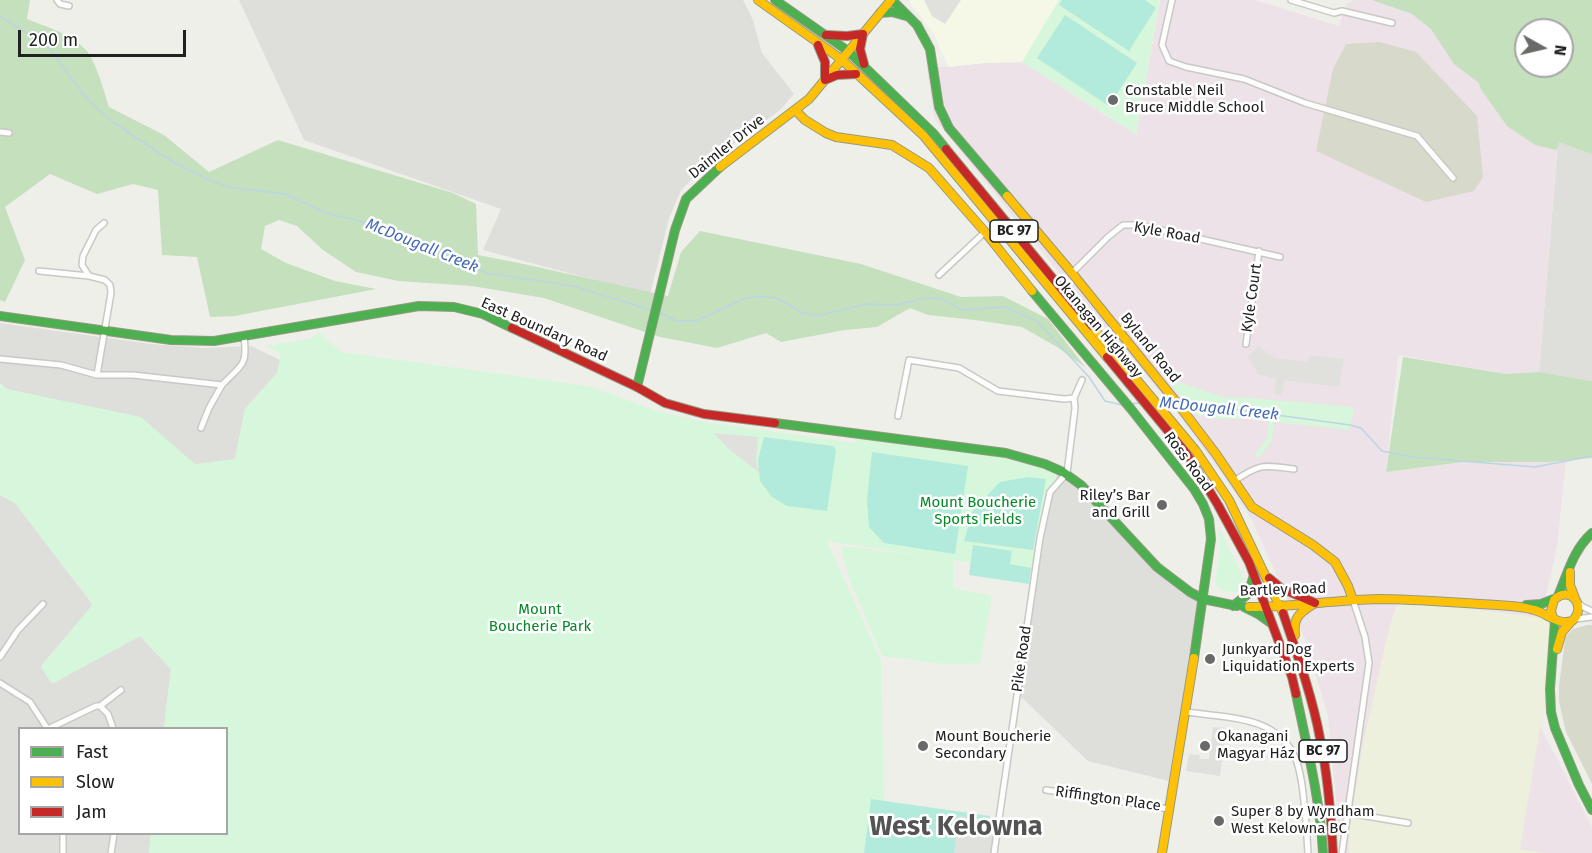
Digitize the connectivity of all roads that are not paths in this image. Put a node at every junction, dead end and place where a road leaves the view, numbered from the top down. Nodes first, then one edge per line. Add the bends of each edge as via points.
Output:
1 (57, 0) edge
2 (758, 0) edge
3 (775, 0) edge
4 (892, 0) edge
5 (1172, 0) edge
6 (1291, 0) edge
7 (69, 6) dead end
8 (880, 13) junction
9 (910, 18) junction
10 (1392, 23) dead end
11 (863, 34) junction
12 (825, 35) junction
13 (813, 38) junction
14 (848, 51) junction
15 (841, 59) junction
16 (867, 69) junction
17 (856, 74) junction
18 (825, 80) junction
19 (795, 110) junction
20 (0, 132) edge
21 (9, 133) dead end
22 (1453, 178) dead end
23 (104, 223) dead end
24 (985, 232) junction
25 (1259, 251) junction
26 (1280, 257) dead end
27 (39, 271) dead end
28 (1072, 273) junction
29 (939, 275) dead end
30 (89, 276) junction
31 (0, 316) edge
32 (105, 331) junction
33 (244, 337) junction
34 (1246, 344) dead end
35 (0, 359) edge
36 (98, 375) junction
37 (1082, 380) dead end
38 (222, 385) junction
39 (637, 387) junction
40 (1074, 398) junction
41 (898, 416) dead end
42 (201, 428) dead end
43 (1294, 469) dead end
44 (1067, 473) junction
45 (1234, 481) junction
46 (1592, 533) edge
47 (1569, 567) junction
48 (1254, 575) junction
49 (1266, 575) junction
50 (1556, 598) junction
51 (1203, 599) junction
52 (1353, 600) junction
53 (1577, 601) junction
54 (1315, 603) junction
55 (43, 604) dead end
56 (1233, 606) junction
57 (1281, 606) junction
58 (1515, 606) junction
59 (1244, 607) junction
60 (1267, 607) junction
61 (1592, 611) edge
62 (1592, 617) edge
63 (1554, 619) junction
64 (1572, 621) junction
65 (1273, 624) junction
66 (1296, 653) junction
67 (0, 657) edge
68 (1553, 665) junction
69 (0, 683) edge
70 (121, 690) dead end
71 (100, 706) junction
72 (1186, 712) junction
73 (48, 727) edge
74 (54, 727) edge
75 (112, 727) edge
76 (1046, 790) dead end
77 (1169, 809) junction
78 (1592, 810) edge
79 (1348, 813) junction
80 (1408, 823) dead end
81 (63, 835) edge
82 (114, 835) edge
83 (63, 853) edge
84 (111, 853) edge
85 (994, 853) edge
86 (1162, 853) edge
87 (1308, 853) edge
88 (1323, 853) edge
89 (1333, 853) edge
90 (1342, 853) edge

1 - 7 street
2 - 13 main road, Okanagan Highway / BC 97
3 - 12 main road, Okanagan Highway / BC 97
4 - 8 main road, Daimler Drive
4 - 9 main road, Byland Road
5 - 22 street via 1162,45 1169,61 1244,79 1305,104 1417,136
6 - 10 street via 1334,13 1342,11
8 - 9 main road
8 - 11 main road, Daimler Drive
9 - 28 main road, Byland Road via 930,48 939,107 949,128
11 - 12 main road
11 - 14 main road, Daimler Drive
11 - 16 main road via 859,51
12 - 14 main road, Okanagan Highway / BC 97
13 - 15 main road, Okanagan Highway / BC 97
13 - 18 main road via 825,58
14 - 15 main road, Daimler Drive
14 - 16 main road, Okanagan Highway / BC 97
15 - 17 main road, Okanagan Highway / BC 97
15 - 18 main road, Daimler Drive
16 - 49 main road, Okanagan Highway / BC 97 via 933,133 1196,452 1228,500
17 - 18 main road
17 - 48 main road, Okanagan Highway / BC 97 via 923,135 1187,454
18 - 19 main road, Daimler Drive
19 - 24 main road, Ross Road via 826,133 892,145 929,168
19 - 39 main road, Daimler Drive via 715,171 686,199
20 - 21 street
23 - 30 street via 83,256 82,265
24 - 29 street
24 - 51 main road, Ross Road via 1131,409 1203,504 1211,539
25 - 26 street, Kyle Road
25 - 28 street, Kyle Road via 1139,225 1123,225
25 - 34 street, Kyle Court
27 - 30 street
28 - 45 main road, Byland Road via 1175,400
30 - 32 street via 110,285
31 - 32 main road, East Boundary Road
32 - 33 main road, East Boundary Road via 171,340
32 - 36 street
33 - 38 street via 247,355 243,364
33 - 39 main road, East Boundary Road via 419,306 454,307 483,314
35 - 36 street via 61,365
36 - 38 street
37 - 40 street
38 - 42 street
39 - 44 main road, East Boundary Road via 665,403 704,414 1006,453
40 - 41 street via 998,392 959,368 909,360
40 - 44 street
43 - 45 street via 1254,468
44 - 51 main road, Bartley Road via 1157,567
44 - 85 street, Pike Road via 1050,492 1046,506
45 - 52 main road, Byland Road via 1258,512 1335,562
46 - 47 main road
47 - 50 main road
47 - 53 main road via 1570,585
48 - 56 main road via 1252,589
48 - 60 main road, Okanagan Highway / BC 97
49 - 54 main road via 1281,588
49 - 57 main road, Okanagan Highway / BC 97
50 - 53 main road via 1567,595
50 - 58 main road, Bartley Road via 1541,604
50 - 63 main road via 1550,608
51 - 56 main road, Bartley Road
51 - 72 main road, Ross Road
52 - 54 main road, Bartley Road
52 - 58 main road, Bartley Road
52 - 79 street, Byland Road via 1369,663
53 - 61 street
53 - 64 main road via 1579,612
54 - 57 main road, Bartley Road
54 - 66 main road via 1295,618
55 - 67 street via 18,630
56 - 59 main road, Bartley Road
57 - 60 main road, Bartley Road
57 - 66 main road, Okanagan Highway / BC 97
58 - 63 main road, Bartley Road via 1541,611
59 - 60 main road, Bartley Road
59 - 65 main road
60 - 65 main road, Okanagan Highway / BC 97
62 - 64 street
63 - 64 main road via 1561,623
63 - 68 main road
64 - 68 main road via 1562,632
65 - 88 main road, Okanagan Highway / BC 97 via 1292,677 1312,767
66 - 89 main road, Okanagan Highway / BC 97 via 1320,737
68 - 78 main road via 1550,689 1555,728
69 - 73 street via 30,702
70 - 71 street
71 - 74 street
71 - 75 street
72 - 77 main road, Ross Road
72 - 87 street via 1263,725 1287,743 1301,775
76 - 77 street, Riffington Place
77 - 86 main road, Ross Road
79 - 80 street
79 - 90 street, Byland Road
81 - 83 street
82 - 84 street

